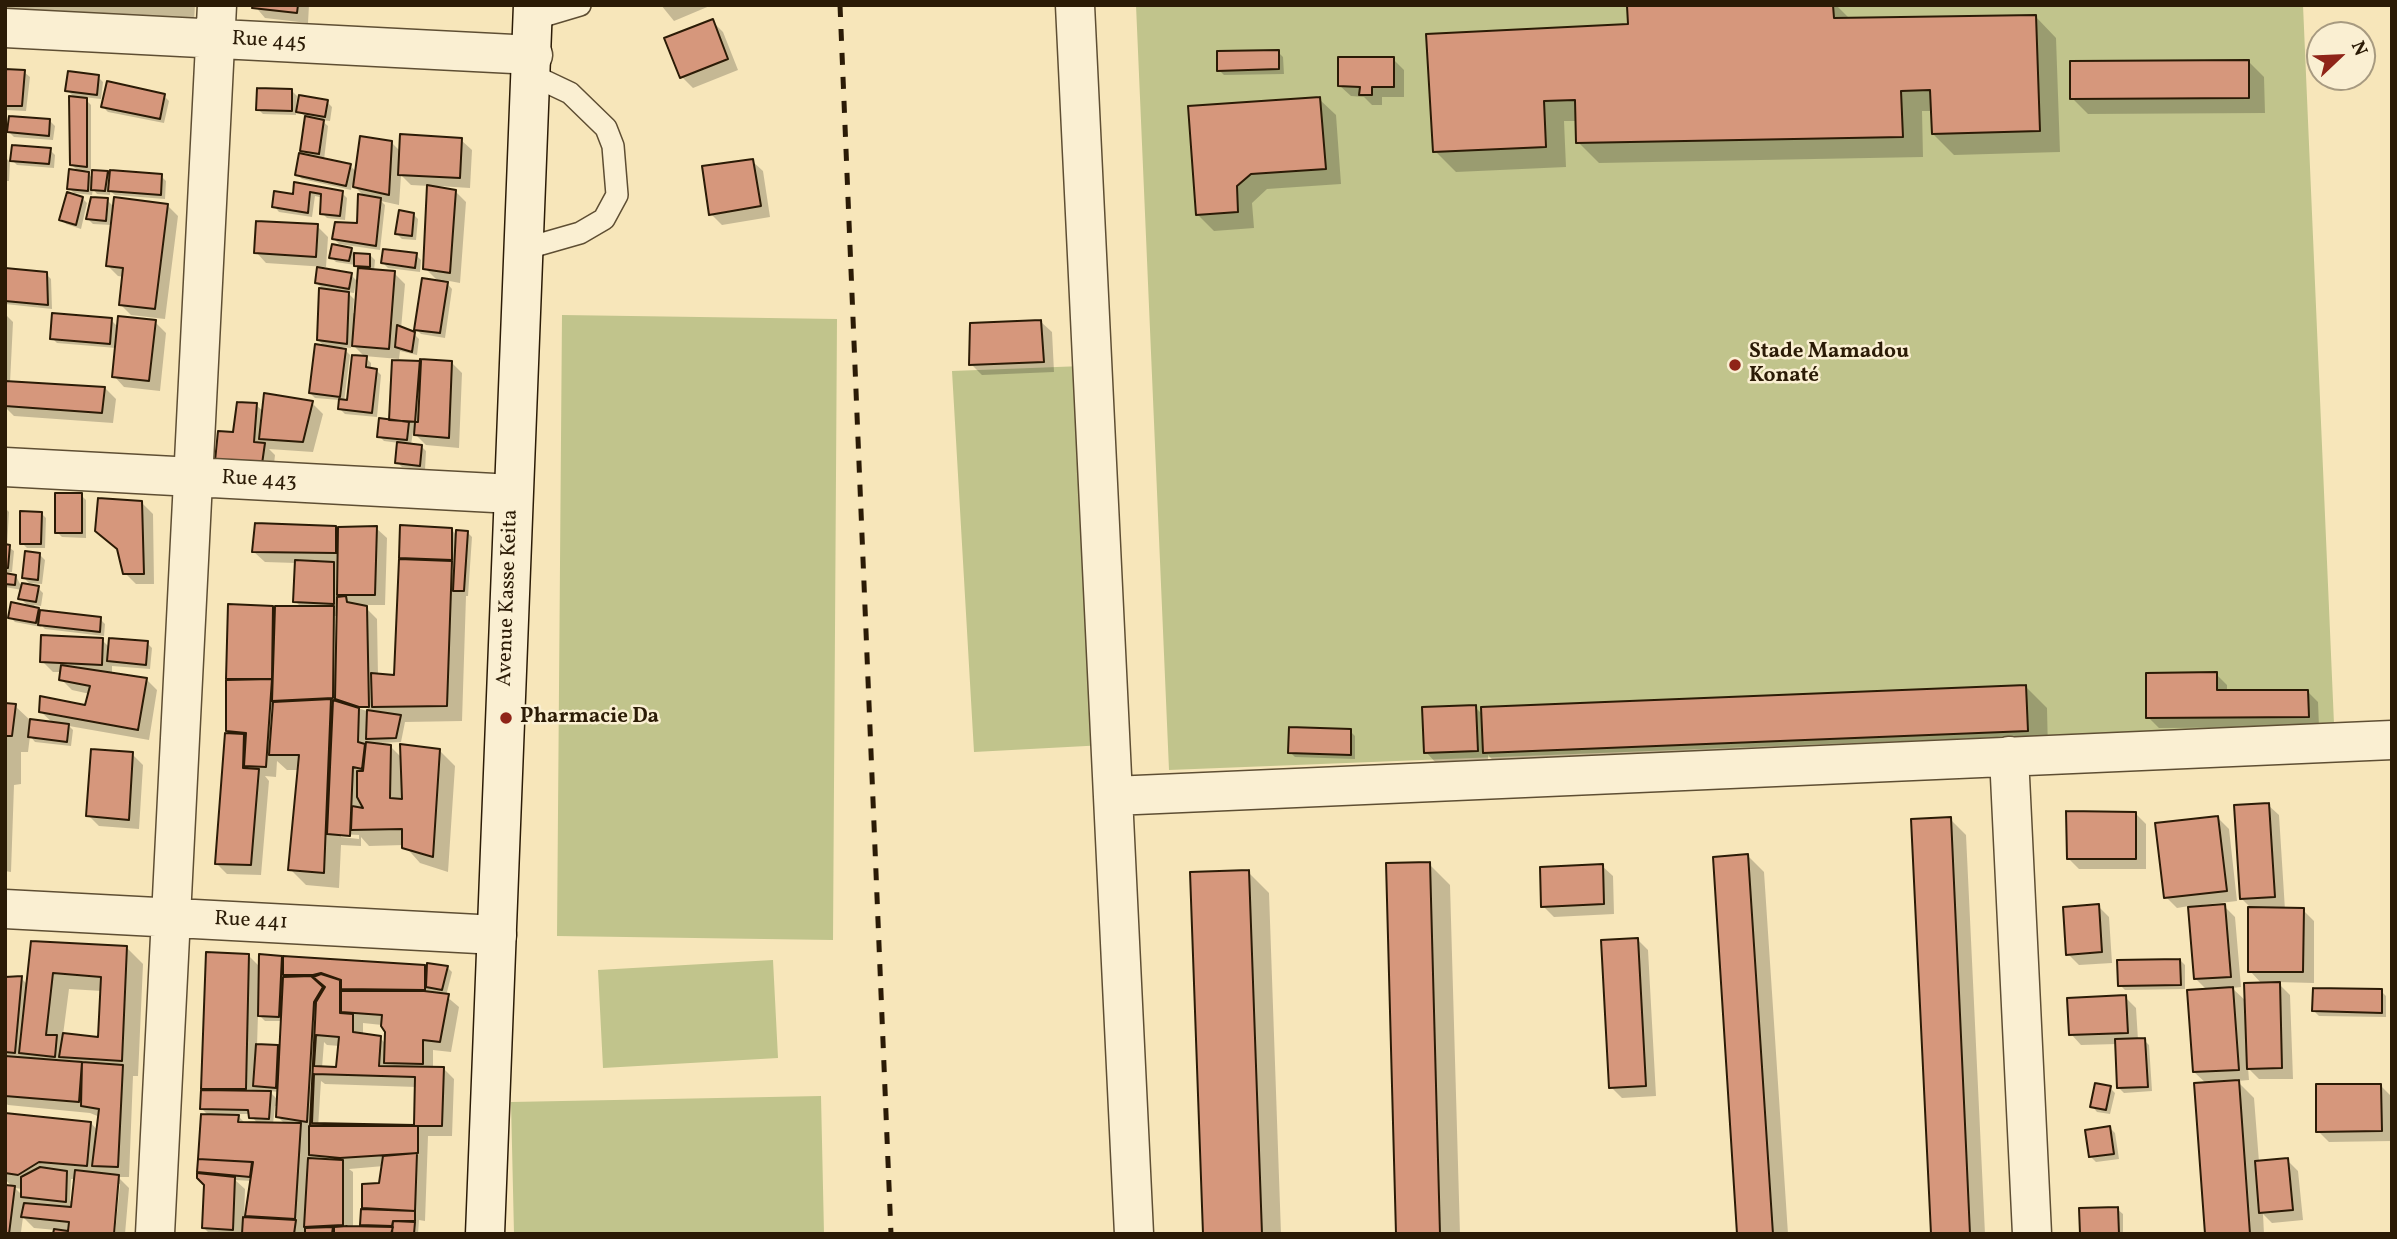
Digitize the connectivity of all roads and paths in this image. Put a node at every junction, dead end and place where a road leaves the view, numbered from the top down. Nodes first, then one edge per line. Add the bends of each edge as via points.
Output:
1 (580, 5) edge
2 (1075, 5) edge
3 (216, 23) edge
4 (5, 29) edge
5 (533, 38) edge
6 (524, 249) junction
7 (5, 467) edge
8 (193, 477) junction
9 (513, 494) junction
10 (2392, 740) edge
11 (2009, 756) junction
12 (1113, 796) junction
13 (5, 909) edge
14 (171, 918) junction
15 (497, 935) junction
16 (155, 1234) edge
17 (485, 1234) edge
18 (1135, 1234) edge
19 (2032, 1234) edge

1 - 5 lane
2 - 12 street
3 - 4 street, Rue 445
3 - 5 street, Rue 445
3 - 8 street
5 - 6 street, Avenue Kasse Keita
5 - 6 lane via 570,93 606,128 613,146 617,195 604,219 580,233
6 - 9 street, Avenue Kasse Keita
7 - 8 street, Rue 443
8 - 9 street, Rue 443
8 - 14 street
9 - 15 street, Avenue Kasse Keita
10 - 11 street
11 - 12 street
11 - 19 street
12 - 18 street
13 - 14 street, Rue 441
14 - 15 street, Rue 441
14 - 16 street
15 - 17 street, Avenue Kasse Keita

